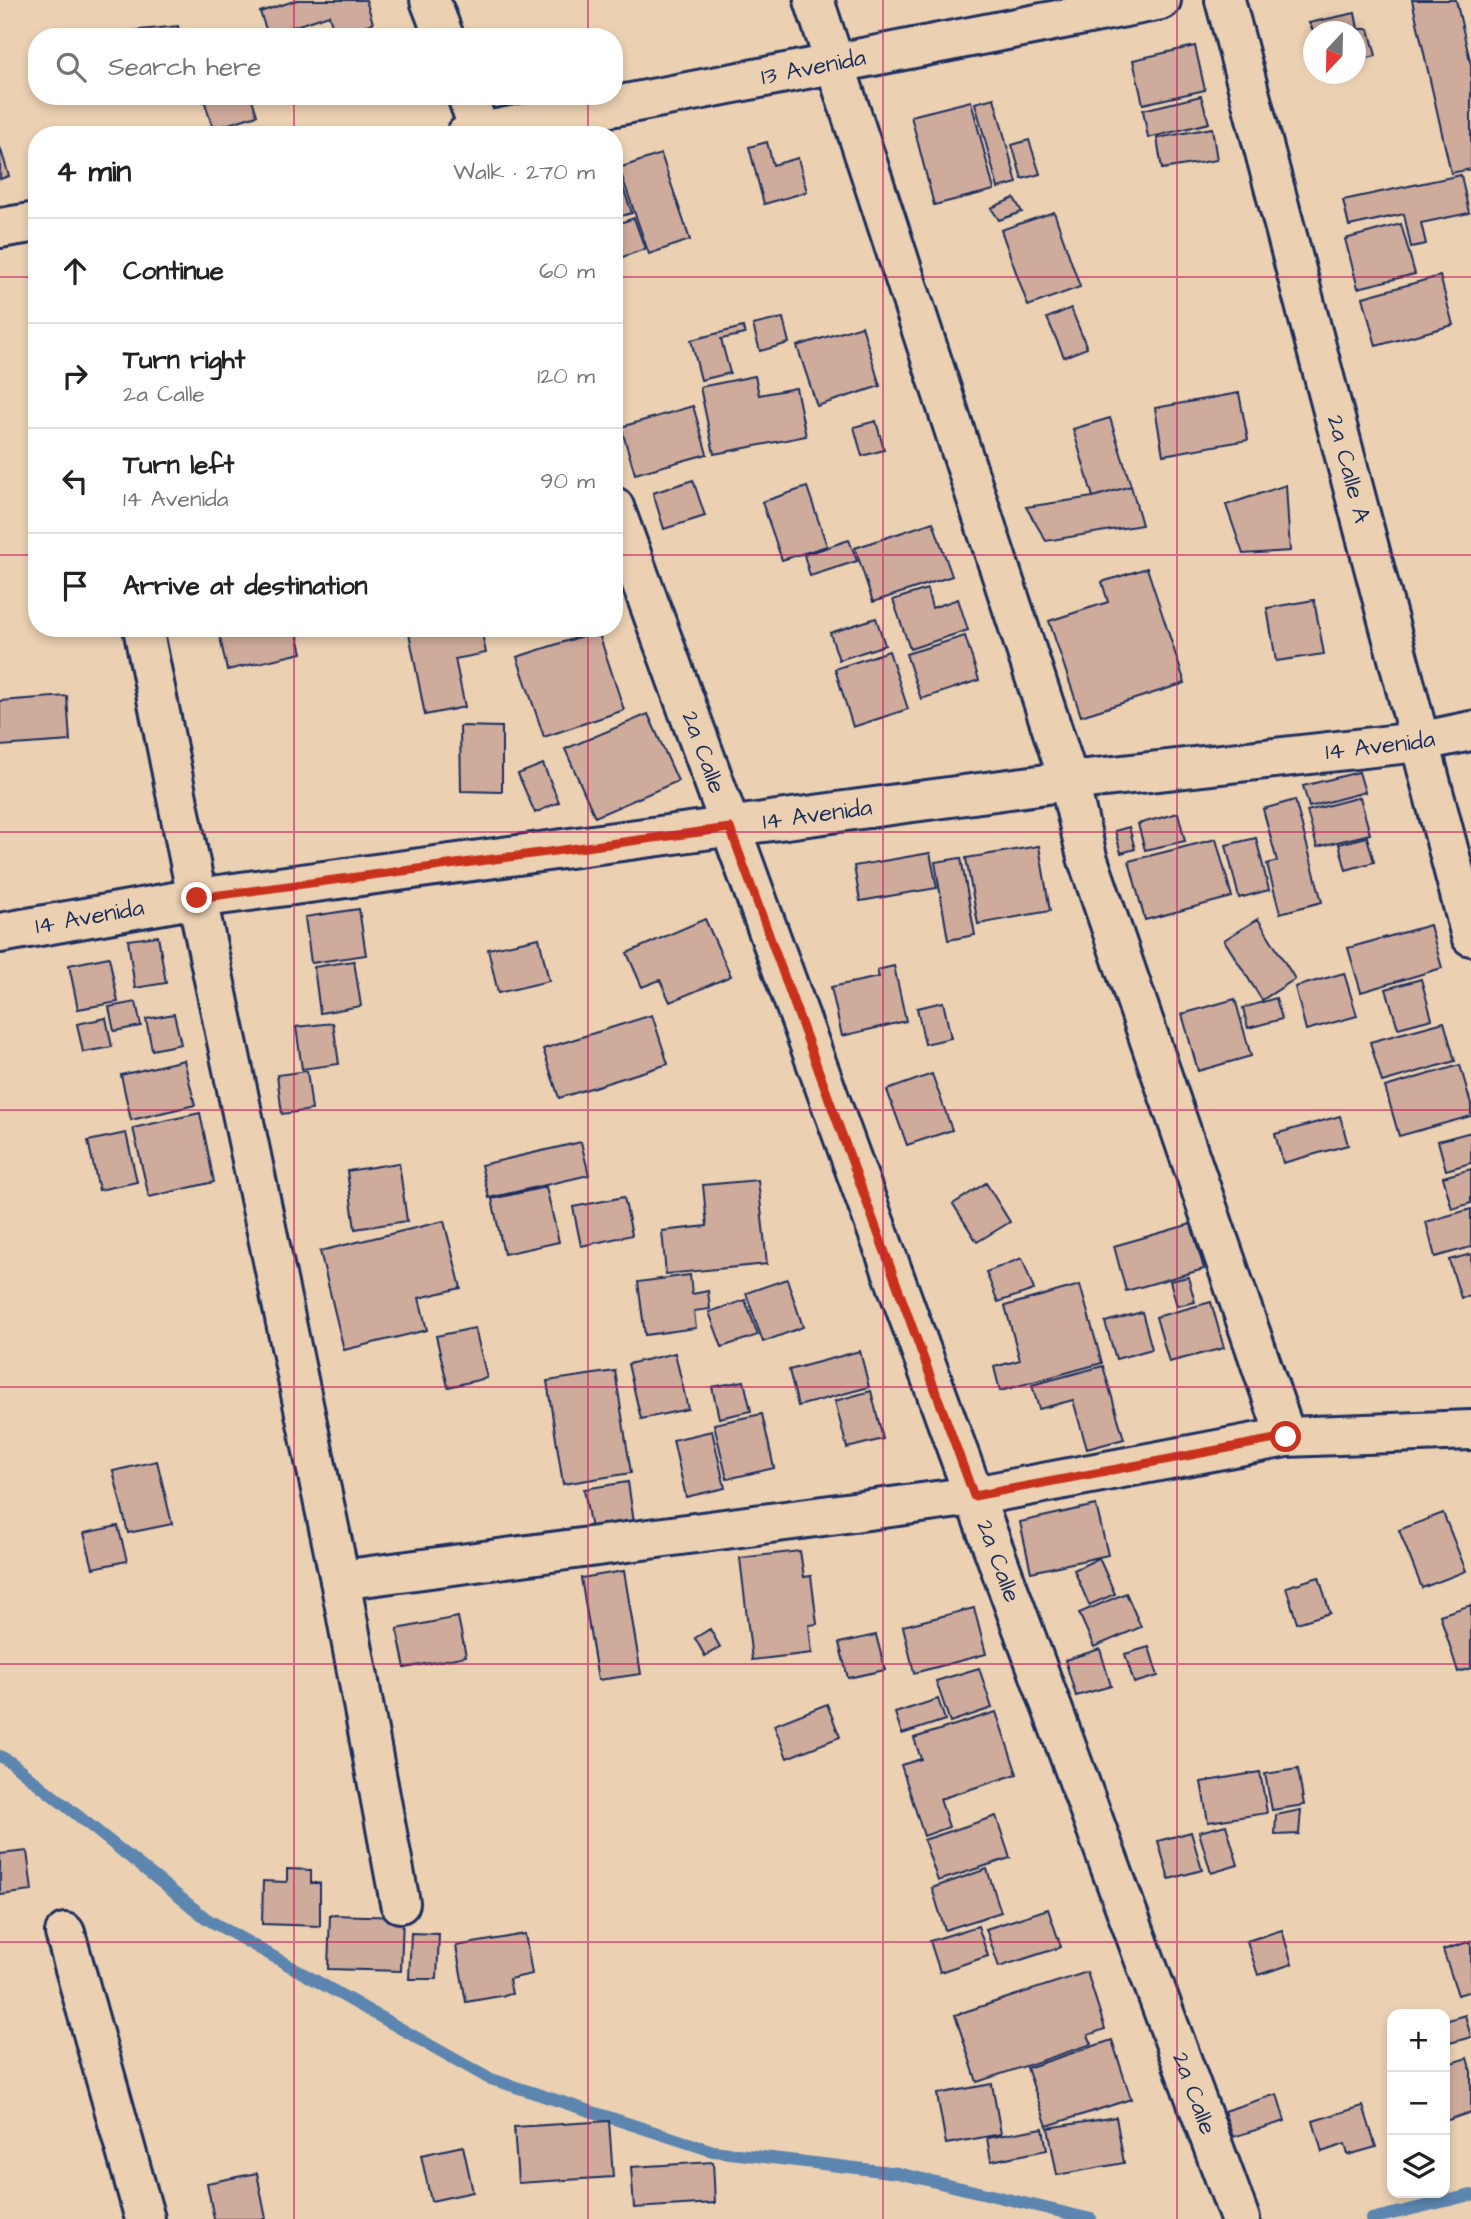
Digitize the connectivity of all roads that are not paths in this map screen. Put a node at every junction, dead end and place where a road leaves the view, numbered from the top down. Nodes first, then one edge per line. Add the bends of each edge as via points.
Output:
1 (430, 0) edge
2 (814, 0) edge
3 (1161, 0) edge
4 (1225, 0) edge
5 (441, 28) edge
6 (834, 63) junction
7 (469, 105) edge
8 (622, 105) edge
9 (623, 105) edge
10 (474, 126) edge
11 (516, 126) edge
12 (28, 223) edge
13 (0, 228) edge
14 (623, 532) edge
15 (145, 637) edge
16 (1471, 731) edge
17 (1418, 742) junction
18 (1069, 781) junction
19 (730, 828) junction
20 (197, 898) junction
21 (0, 933) edge
22 (1471, 936) edge
23 (1471, 1430) edge
24 (1286, 1437) junction
25 (974, 1496) junction
26 (340, 1580) junction
27 (400, 1903) dead end
28 (65, 1933) dead end
29 (145, 2219) edge
30 (1240, 2219) edge

1 - 5 street
2 - 6 street
3 - 6 street, 13 Avenida
4 - 17 street, 2a Calle A
6 - 9 street, 13 Avenida
6 - 18 street
7 - 10 street
8 - 11 street, 13 Avenida
12 - 13 street
14 - 19 street, 2a Calle
15 - 20 street
16 - 17 street, 14 Avenida
17 - 18 street, 14 Avenida
17 - 22 street, 2a Calle A
18 - 19 street, 14 Avenida
18 - 24 street via 1087,857
19 - 20 street, 14 Avenida
19 - 25 street, 2a Calle
20 - 21 street, 14 Avenida
20 - 26 street
23 - 24 street
24 - 25 street
25 - 26 street
25 - 30 street, 2a Calle
26 - 27 street
28 - 29 street

